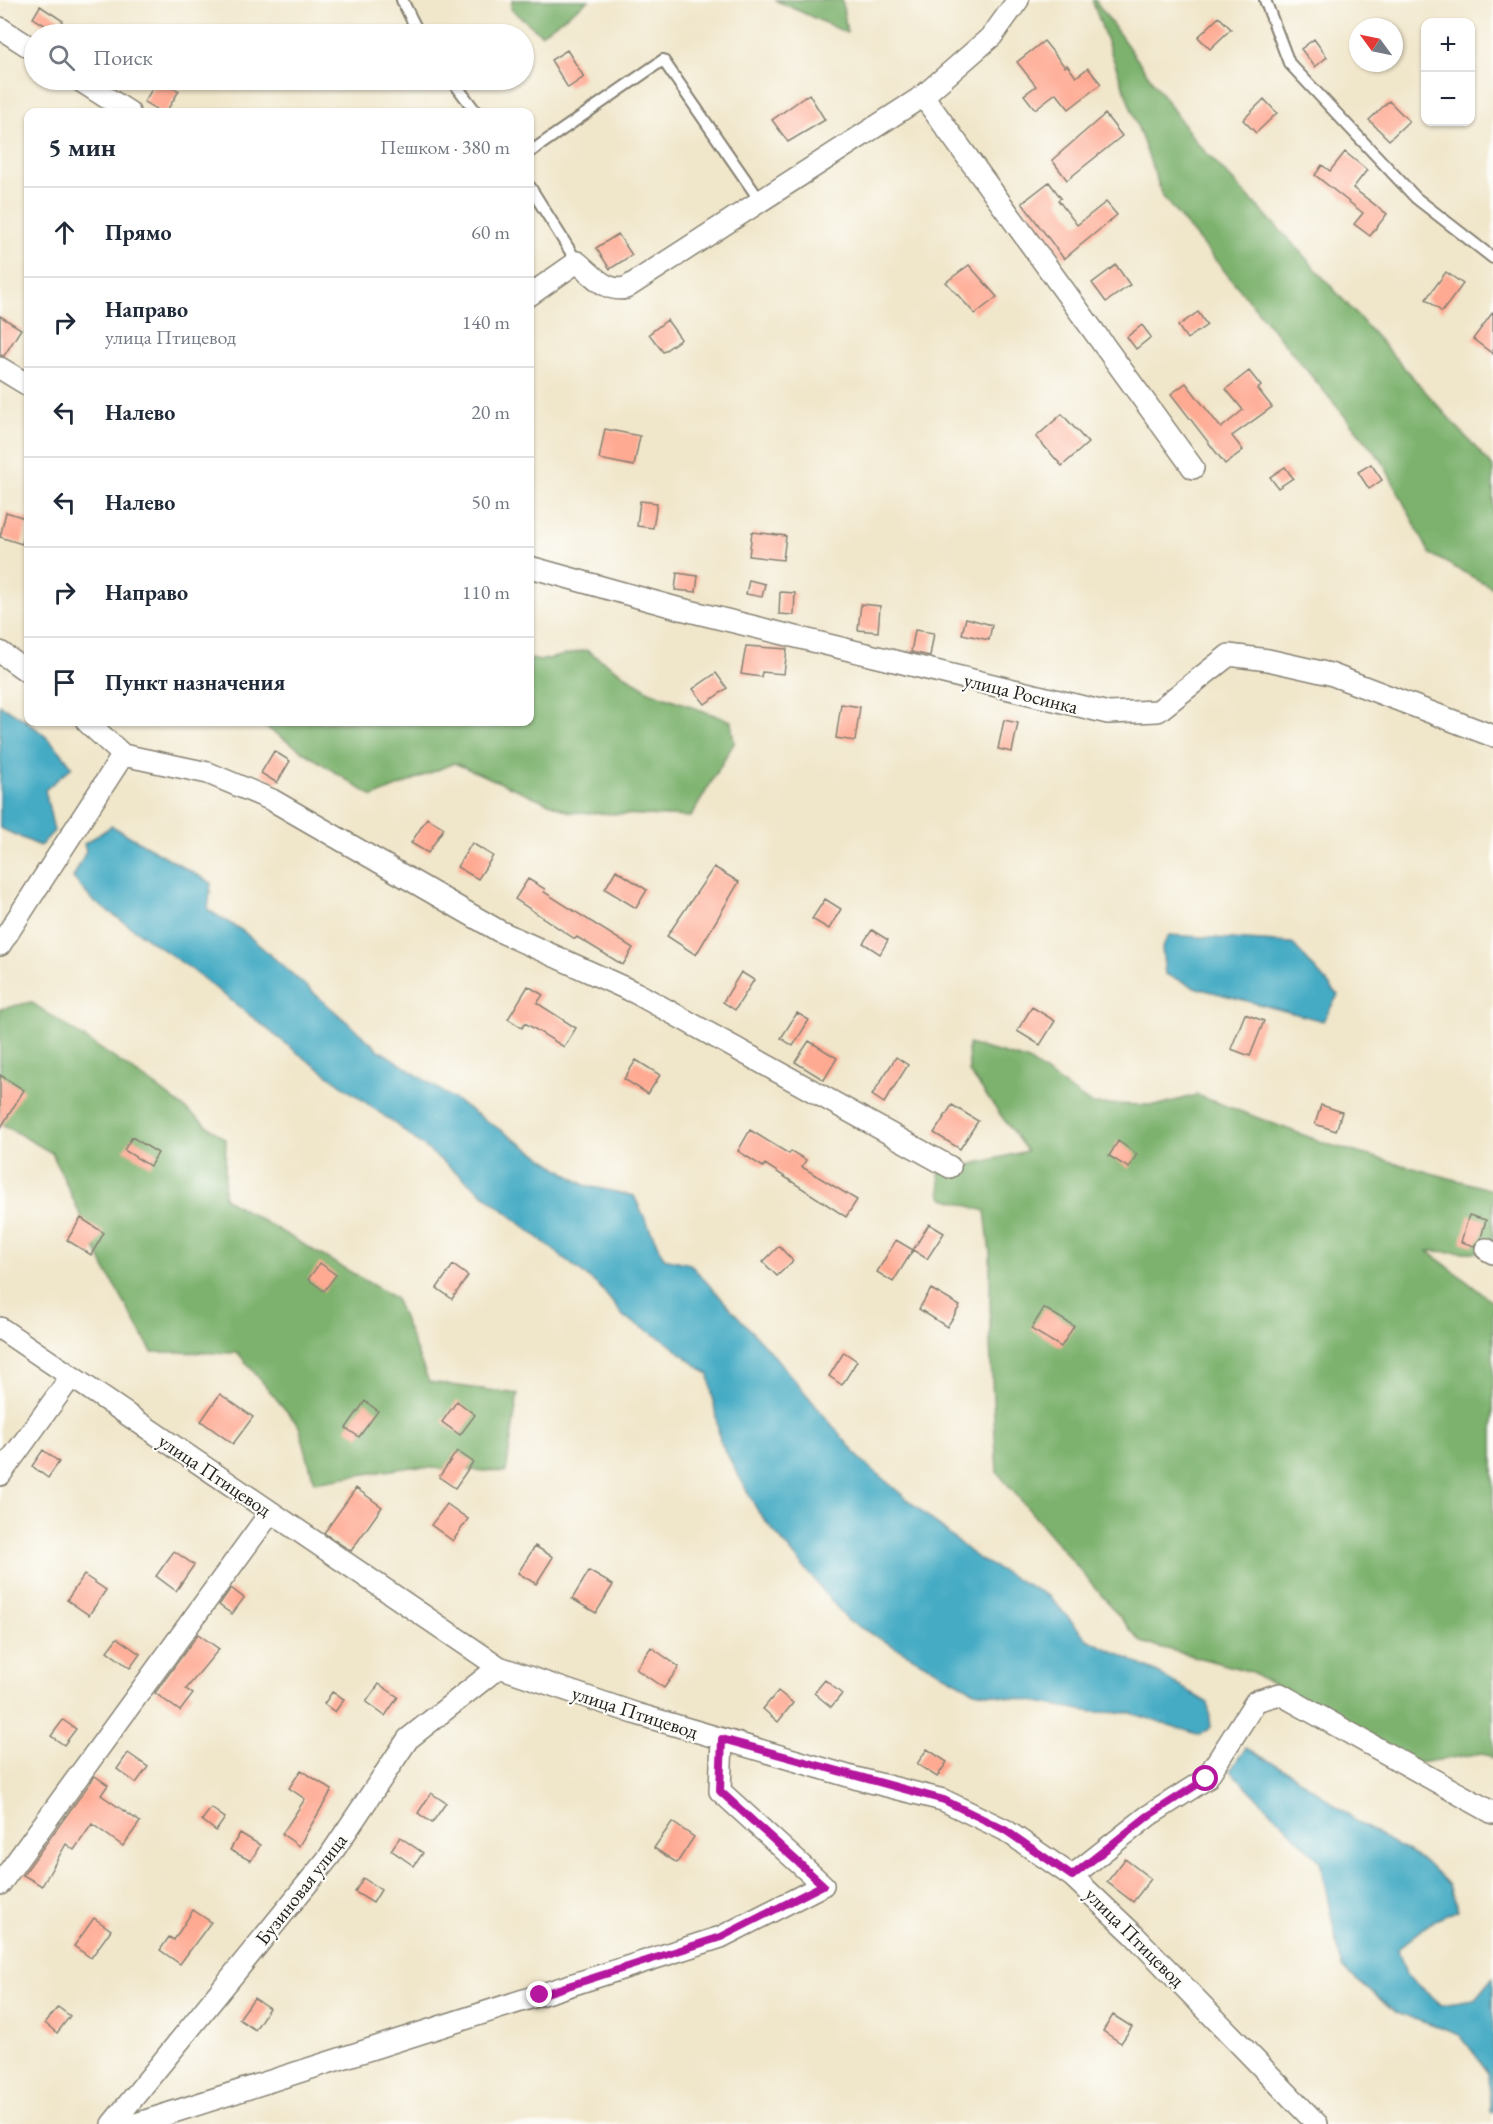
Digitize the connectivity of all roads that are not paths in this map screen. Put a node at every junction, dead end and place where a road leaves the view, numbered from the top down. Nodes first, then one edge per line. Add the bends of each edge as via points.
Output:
1 (402, 0) edge
2 (1018, 0) edge
3 (1265, 0) edge
4 (413, 24) edge
5 (0, 28) edge
6 (24, 44) edge
7 (95, 90) edge
8 (460, 90) edge
9 (923, 96) junction
10 (123, 108) edge
11 (473, 108) edge
12 (534, 149) edge
13 (534, 194) edge
14 (761, 202) junction
15 (1493, 258) edge
16 (577, 262) junction
17 (534, 292) edge
18 (0, 368) edge
19 (24, 383) edge
20 (1193, 468) dead end
21 (534, 568) edge
22 (0, 652) edge
23 (24, 669) edge
24 (91, 726) edge
25 (1493, 736) edge
26 (123, 755) junction
27 (0, 945) edge
28 (950, 1167) dead end
29 (0, 1328) edge
30 (71, 1377) junction
31 (0, 1475) edge
32 (270, 1513) junction
33 (499, 1667) junction
34 (722, 1739) junction
35 (1493, 1813) edge
36 (1072, 1876) junction
37 (0, 1884) edge
38 (111, 2124) edge
39 (136, 2124) edge
40 (1317, 2124) edge

1 - 4 lane
2 - 9 street via 992,36
3 - 15 lane via 1289,63 1416,198
5 - 6 street
7 - 10 street
8 - 11 lane
9 - 14 street
9 - 20 street
12 - 14 lane via 663,60
13 - 16 lane
14 - 16 street via 617,291
16 - 17 street
18 - 19 street
21 - 25 street, улица Росинка via 677,608 1108,713 1158,711 1229,655 1330,674
22 - 23 street
24 - 26 street
26 - 27 street
26 - 28 street via 208,773 272,800 499,931 636,993
29 - 30 street, улица Птицевод
30 - 31 street
30 - 32 street, улица Птицевод
32 - 33 street, улица Птицевод
32 - 37 street
33 - 34 street, улица Птицевод
33 - 38 street, Бузиновая улица via 408,1738 329,1857
34 - 36 street, улица Птицевод via 944,1800 1005,1830
34 - 39 street via 720,1791 823,1885 721,1937
35 - 36 street via 1280,1694 1256,1701 1206,1779 1148,1816
36 - 40 street, улица Птицевод

